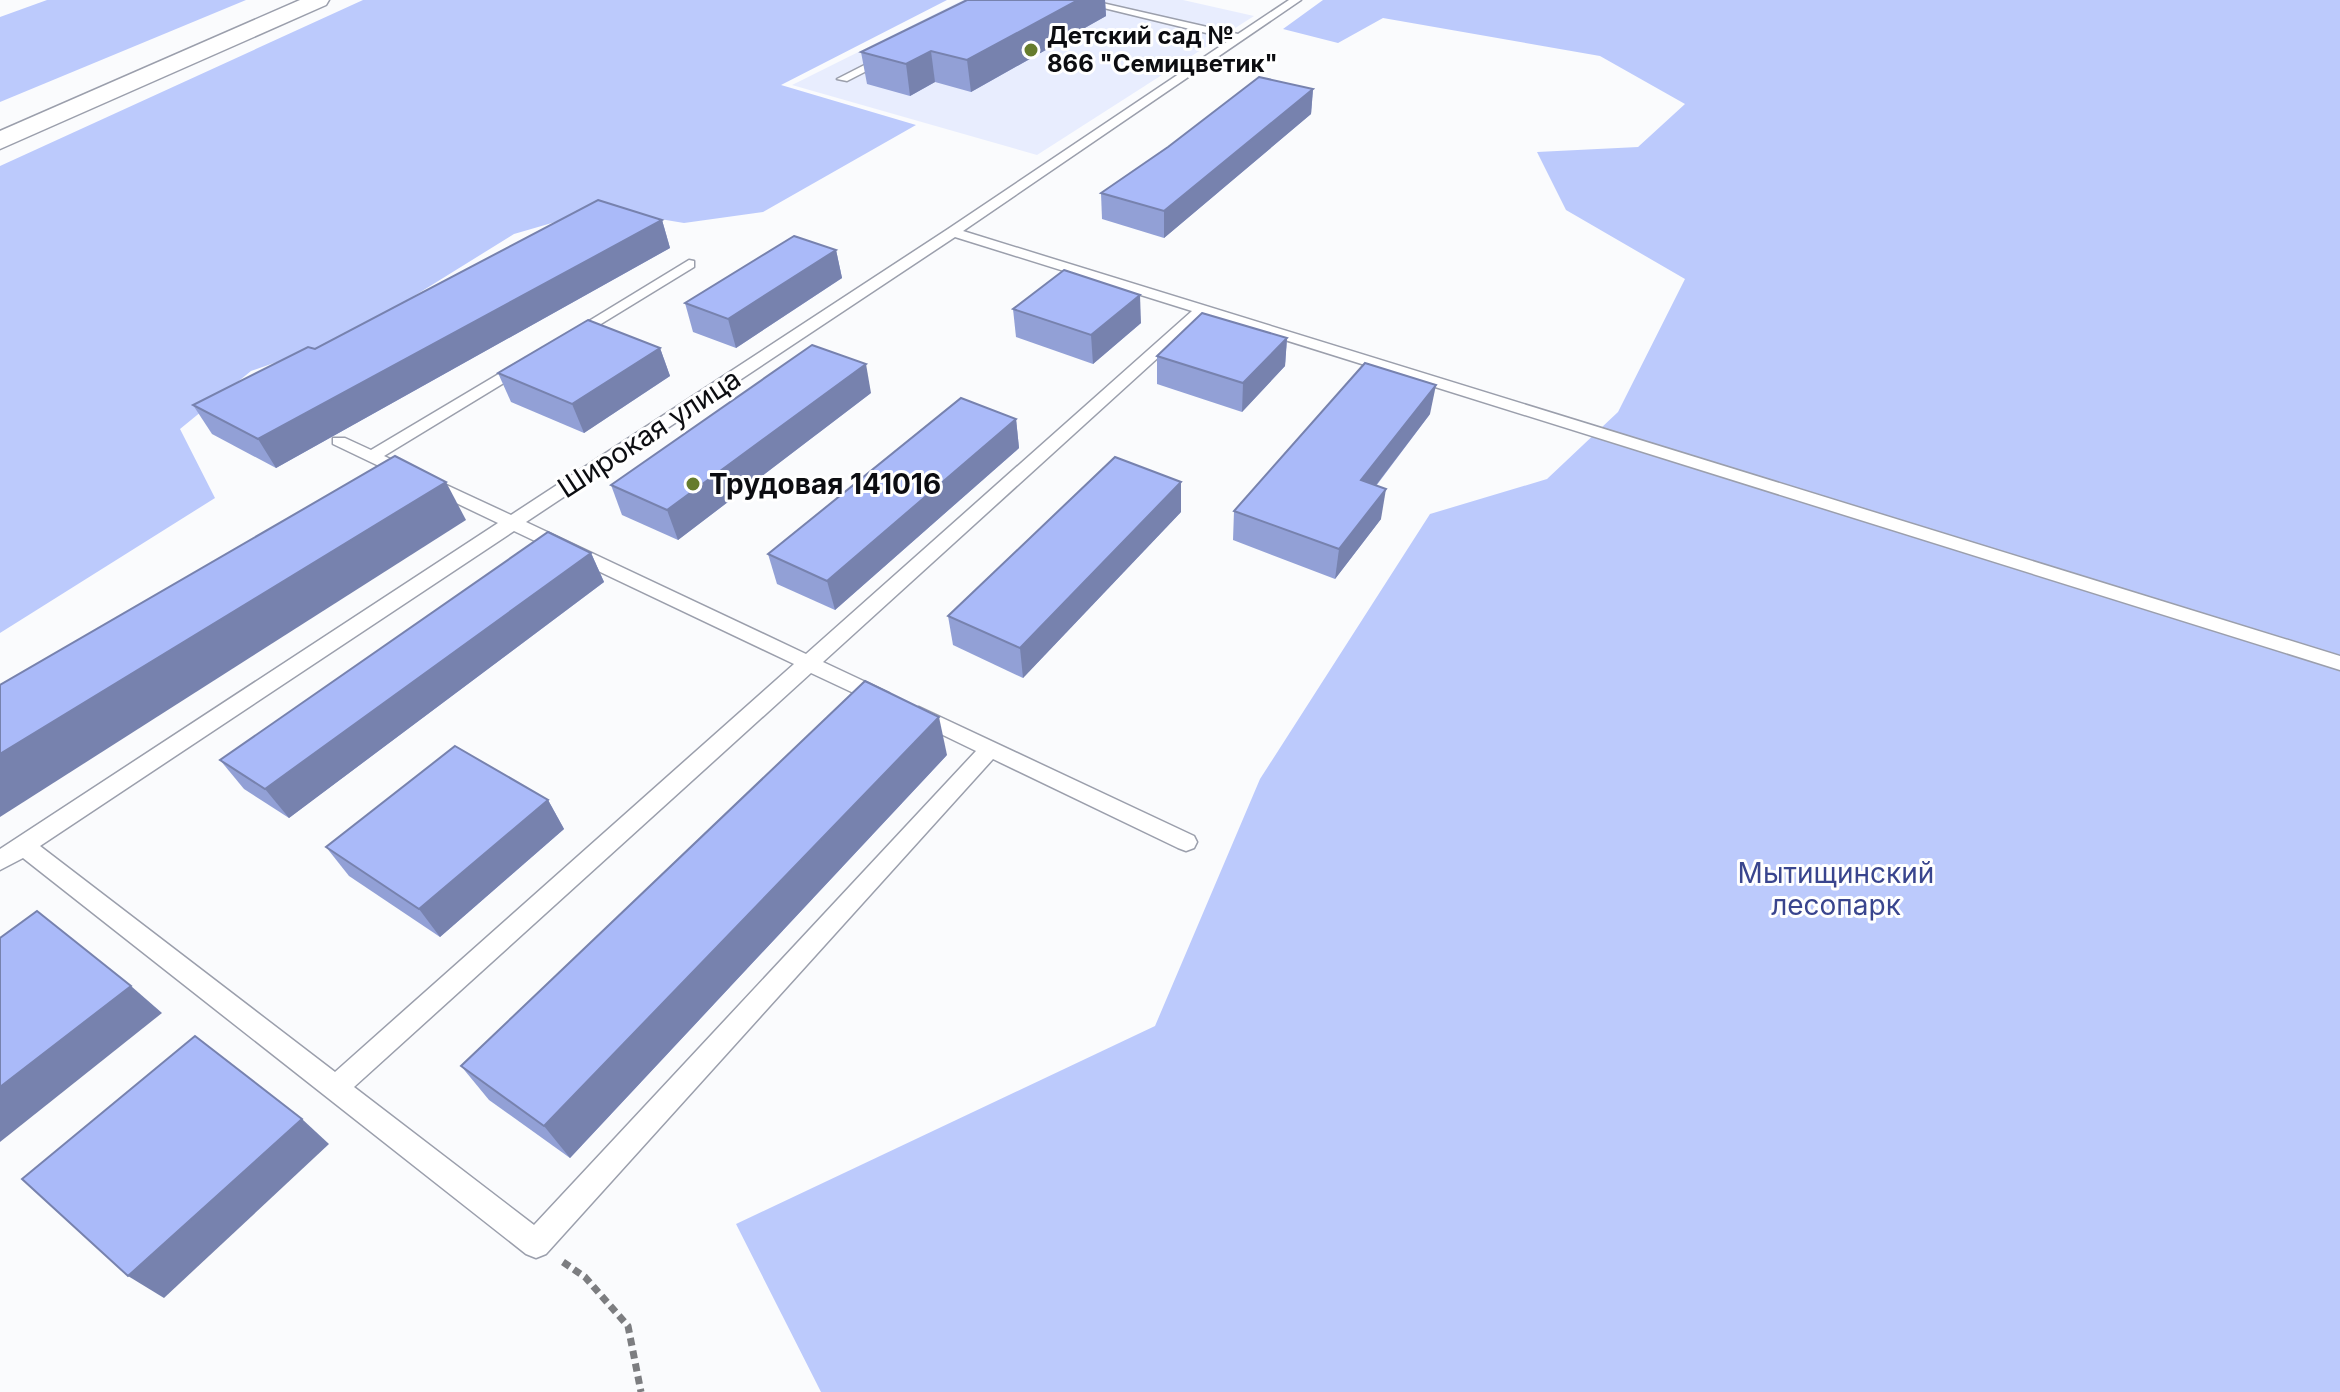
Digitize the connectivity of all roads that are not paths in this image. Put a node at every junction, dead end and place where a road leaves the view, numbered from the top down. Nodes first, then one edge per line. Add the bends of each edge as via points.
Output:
1 (283, 0) edge
2 (318, 0) edge
3 (1076, 0) edge
4 (1296, 0) edge
5 (1241, 38) junction
6 (900, 50) edge
7 (843, 79) dead end
8 (0, 122) edge
9 (0, 141) edge
10 (953, 232) junction
11 (689, 264) dead end
12 (1203, 309) junction
13 (557, 344) edge
14 (530, 360) edge
15 (339, 441) dead end
16 (379, 464) junction
17 (512, 523) junction
18 (808, 663) junction
19 (2340, 663) edge
20 (990, 749) junction
21 (1186, 842) dead end
22 (24, 846) junction
23 (0, 861) edge
24 (334, 1089) junction

1 - 8 main road
2 - 9 main road
3 - 5 lane
4 - 5 lane, Широкая улица
5 - 10 lane, Широкая улица
6 - 7 lane
10 - 12 lane
10 - 17 lane, Широкая улица
11 - 13 lane
12 - 18 lane
12 - 19 lane
14 - 16 lane
15 - 16 lane
16 - 17 lane
17 - 18 lane
17 - 22 lane, Широкая улица
18 - 20 lane
18 - 24 lane
20 - 21 lane
20 - 24 lane via 536,1244
22 - 23 lane, Широкая улица
22 - 24 lane

